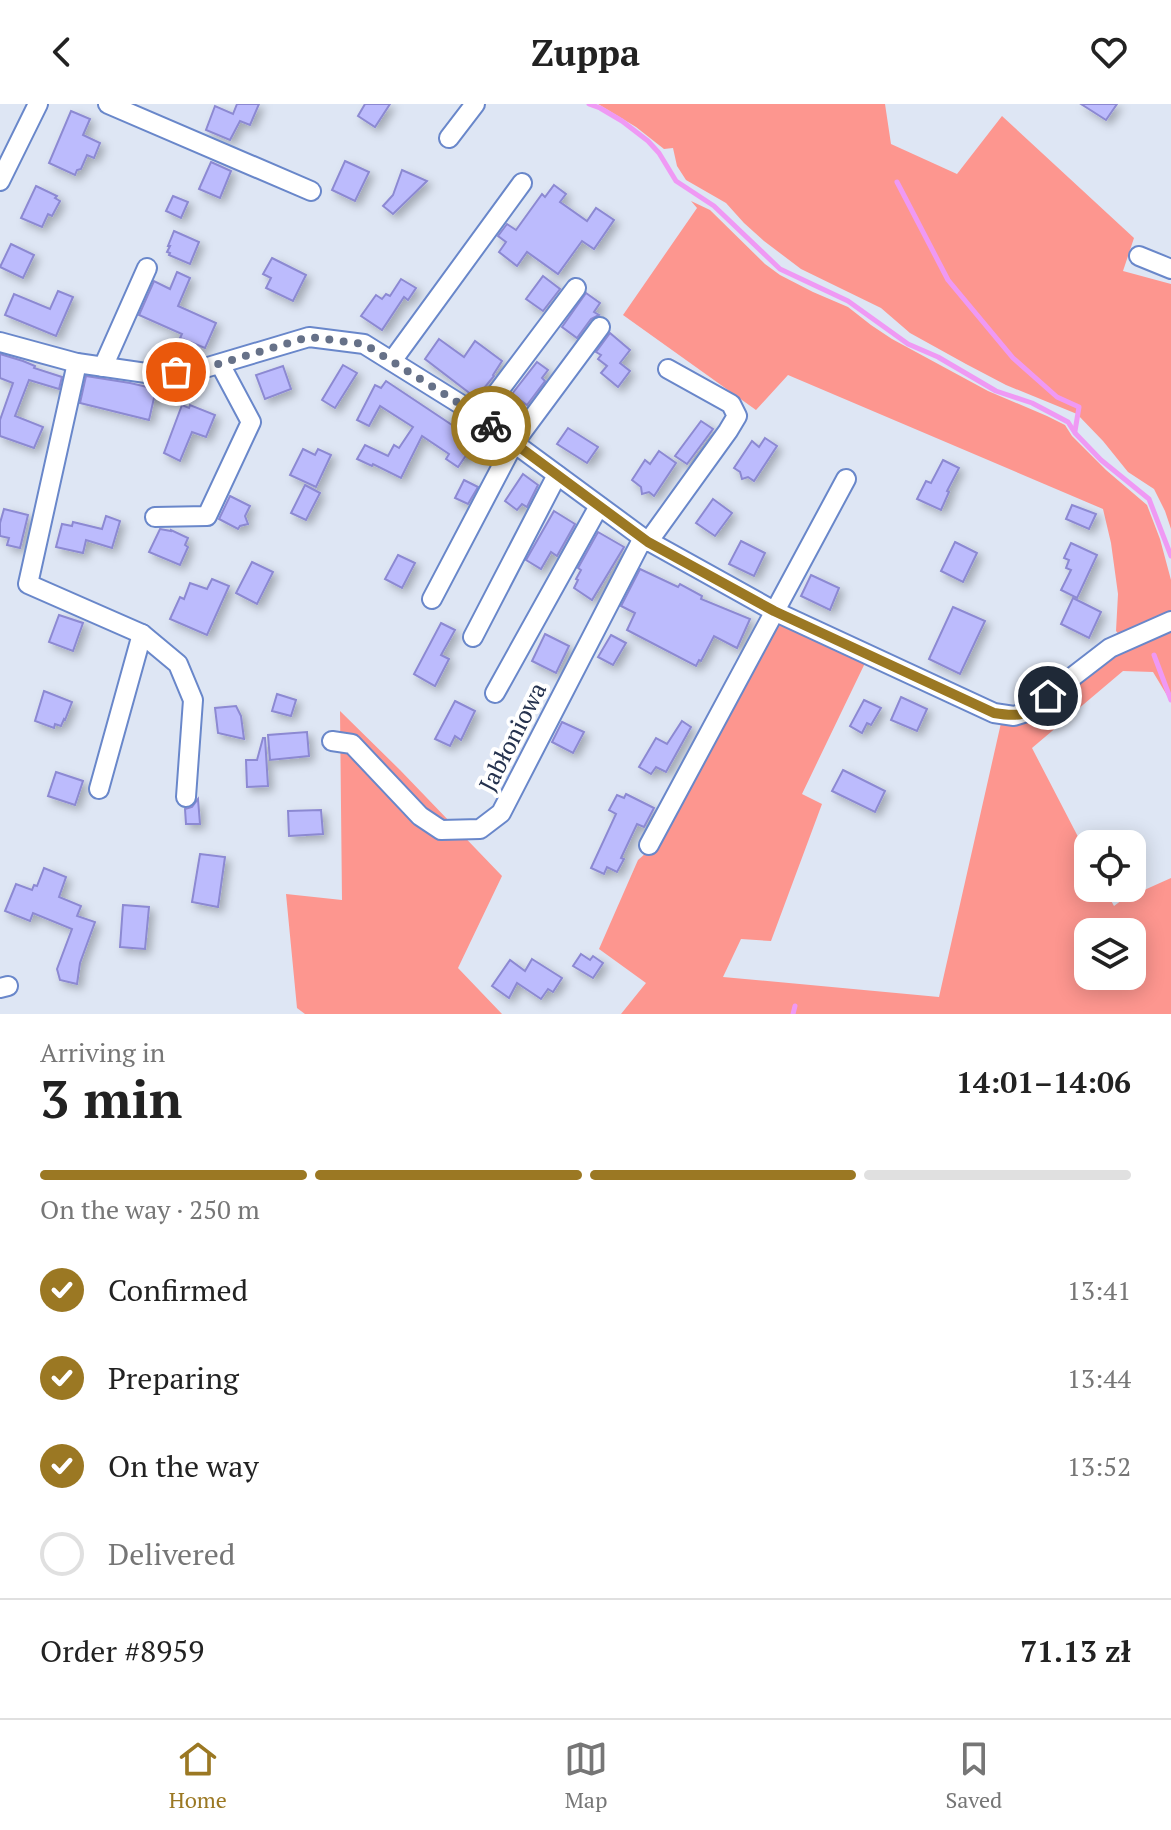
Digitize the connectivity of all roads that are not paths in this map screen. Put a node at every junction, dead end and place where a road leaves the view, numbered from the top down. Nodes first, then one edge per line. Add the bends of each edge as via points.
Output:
1 (38, 104) edge
2 (108, 104) edge
3 (475, 104) edge
4 (449, 138) dead end
5 (0, 181) edge
6 (522, 183) dead end
7 (311, 191) dead end
8 (1139, 256) dead end
9 (147, 268) dead end
10 (1171, 269) edge
11 (576, 288) dead end
12 (600, 327) dead end
13 (0, 342) edge
14 (392, 361) junction
15 (77, 363) junction
16 (220, 364) junction
17 (103, 367) junction
18 (668, 369) dead end
19 (479, 417) junction
20 (514, 443) junction
21 (557, 475) junction
22 (846, 479) dead end
23 (599, 506) junction
24 (155, 517) dead end
25 (645, 540) junction
26 (432, 599) dead end
27 (774, 611) junction
28 (1171, 621) edge
29 (142, 634) junction
30 (473, 637) dead end
31 (495, 693) dead end
32 (332, 741) dead end
33 (99, 789) dead end
34 (186, 797) dead end
35 (649, 845) dead end

1 - 5 street
2 - 7 street
3 - 4 street
6 - 14 street
8 - 10 street
9 - 17 street
11 - 19 street
12 - 20 street
13 - 15 street
14 - 16 street via 364,344 309,337
14 - 19 street
15 - 17 street
15 - 29 street via 28,584
16 - 17 street via 153,374
16 - 24 street via 251,422 207,516
18 - 25 street, Jabłoniowa via 731,404 737,416
19 - 20 street
20 - 21 street
20 - 26 street
21 - 23 street
21 - 30 street
22 - 27 street
23 - 25 street
23 - 31 street
25 - 27 street
25 - 32 street, Jabłoniowa via 501,813 480,829 441,830 420,816 352,744
27 - 28 street via 994,713 1014,716 1027,712 1110,648
27 - 35 street
29 - 33 street
29 - 34 street via 178,664 193,700

